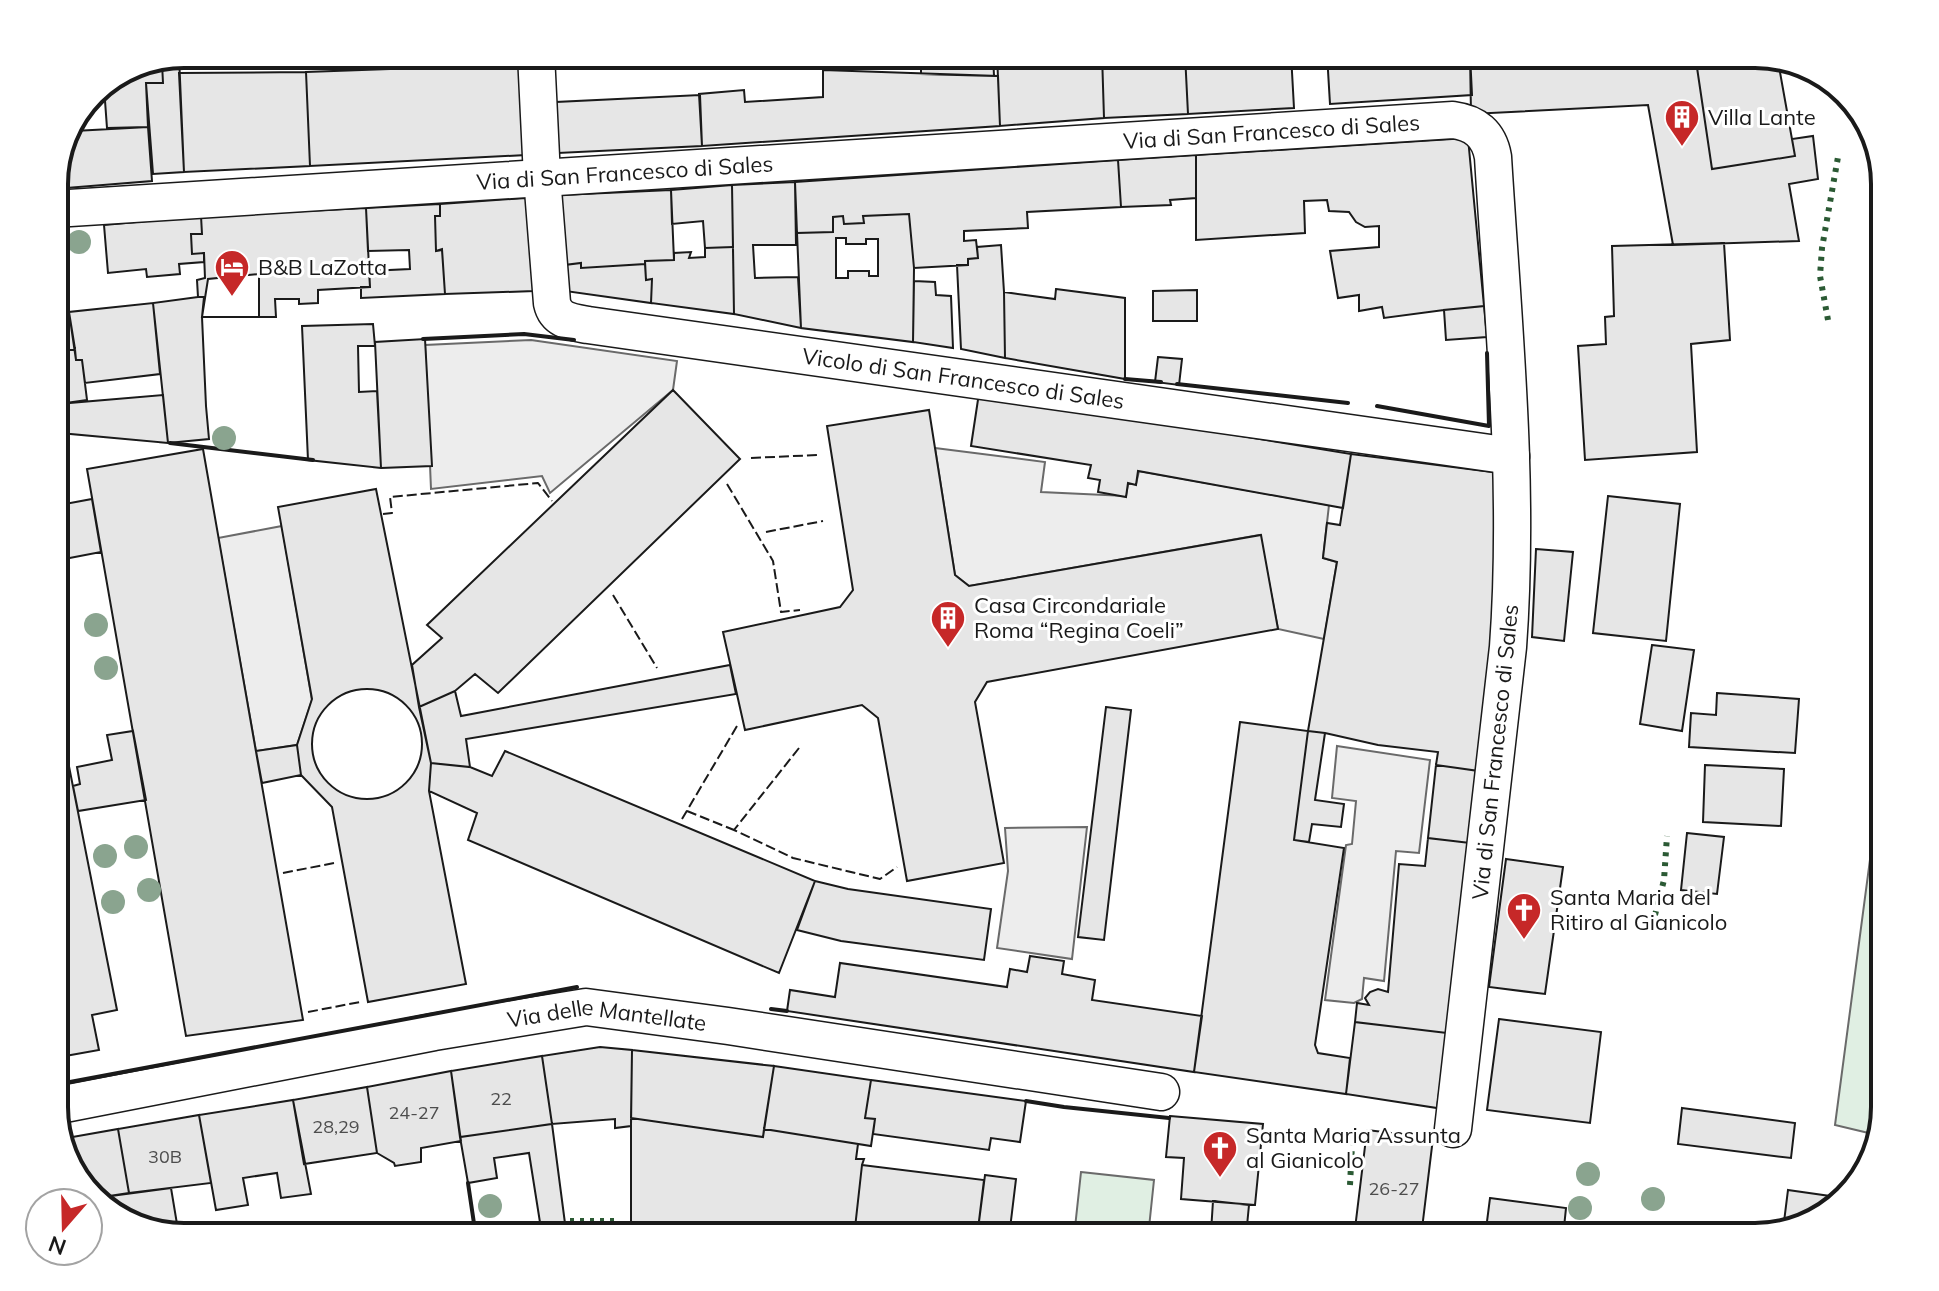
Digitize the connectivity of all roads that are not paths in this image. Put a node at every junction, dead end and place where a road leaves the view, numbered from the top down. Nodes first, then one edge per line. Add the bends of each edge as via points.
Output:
1 (537, 68) edge
2 (542, 177) junction
3 (68, 208) edge
4 (1511, 456) junction
5 (1161, 1092) dead end
6 (68, 1103) edge
7 (1453, 1129) dead end

1 - 2 street, Vicolo di San Francesco di Sales
2 - 3 street, Via di San Francesco di Sales
2 - 4 street, Vicolo di San Francesco di Sales via 553,309 568,321
2 - 4 street, Via di San Francesco di Sales via 1469,123 1489,141 1493,157
4 - 7 street, Via di San Francesco di Sales via 1508,647
5 - 6 street, Via delle Mantellate via 586,1007

